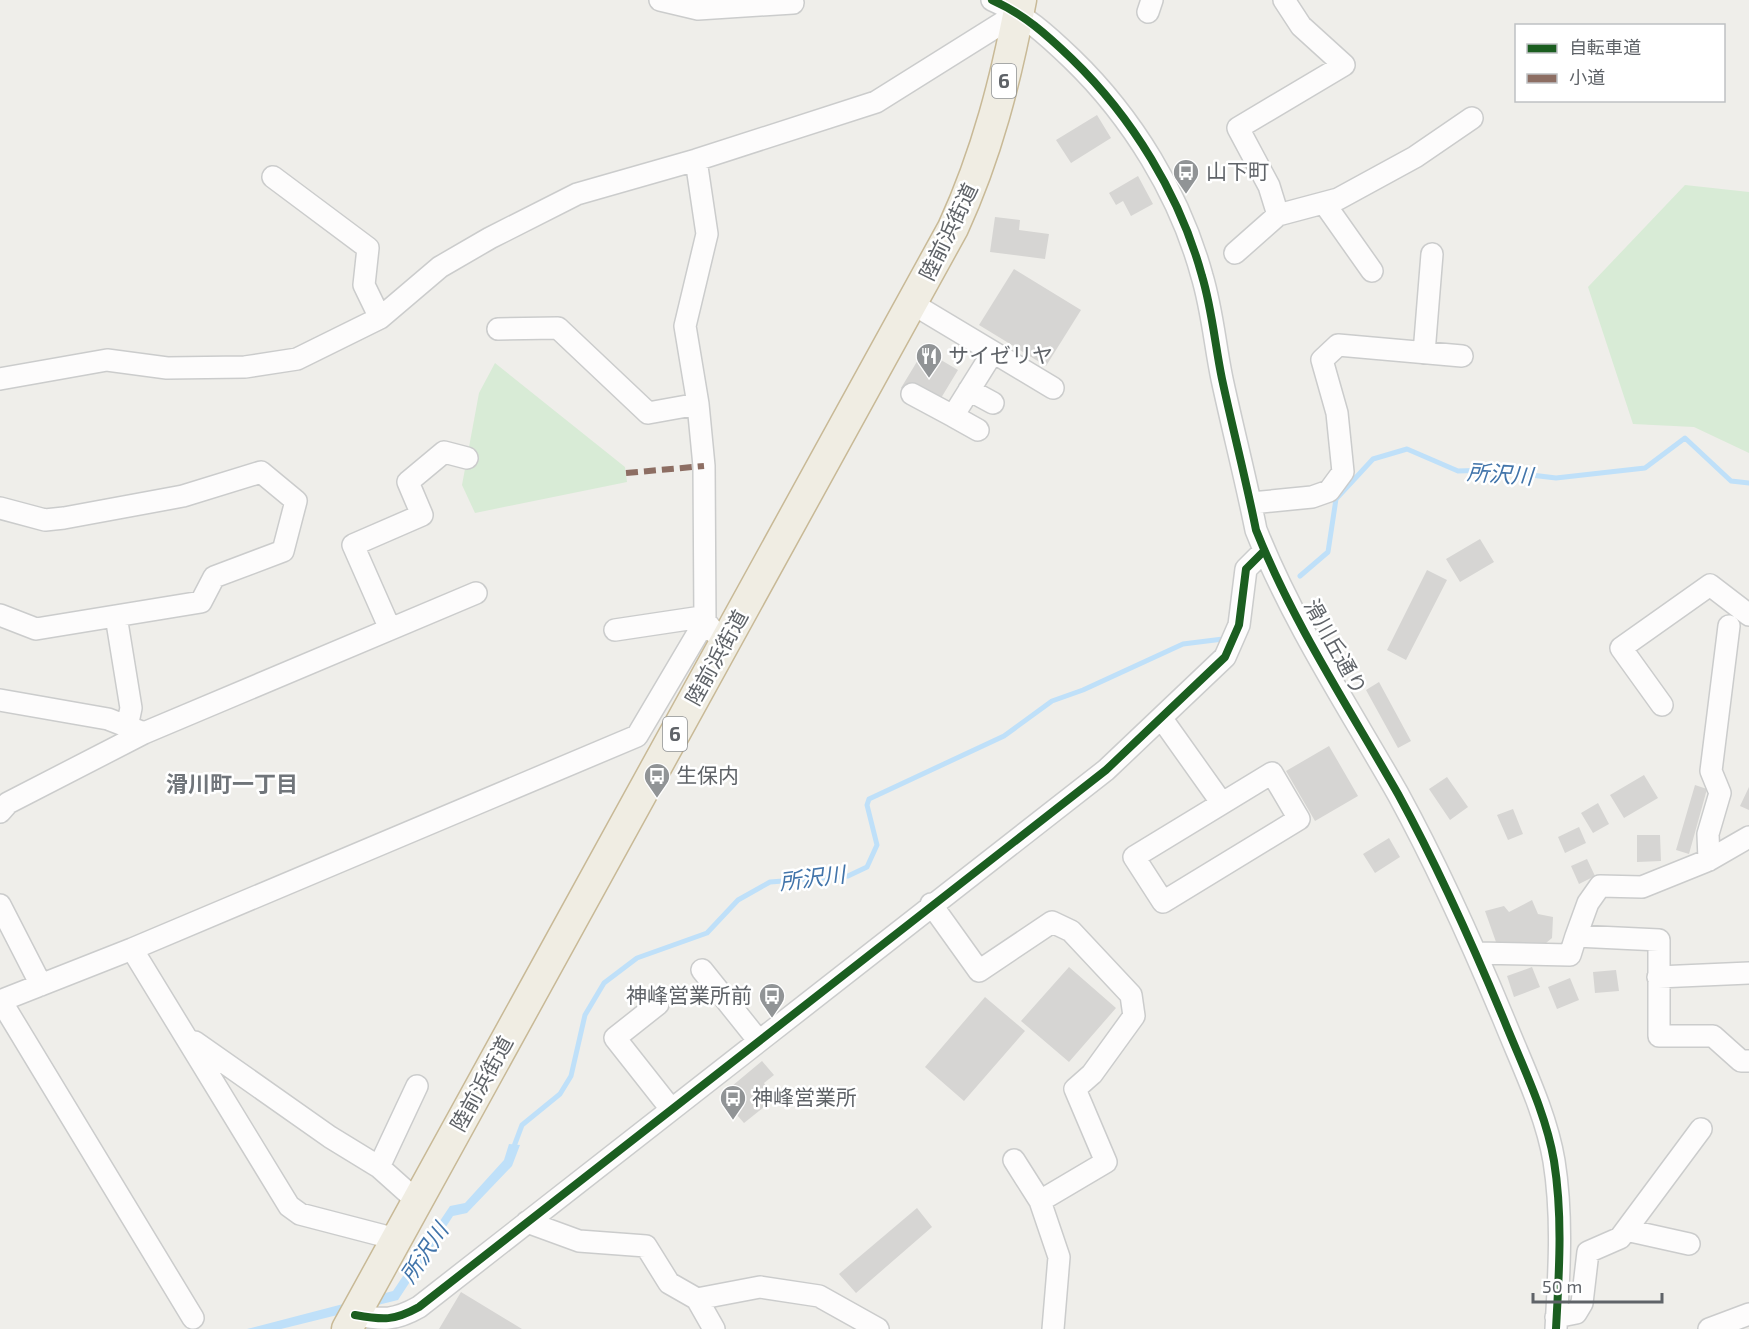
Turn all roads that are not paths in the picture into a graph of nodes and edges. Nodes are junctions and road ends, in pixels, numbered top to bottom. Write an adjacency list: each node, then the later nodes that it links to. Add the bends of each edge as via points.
1 (660, 0): 4 (street, via 698,9)
2 (992, 0): 5 (street, 滑川丘通り)
3 (1284, 0): 10 (street, via 1301,26 1344,65 1238,128 1269,186)
4 (794, 1)
5 (1020, 7): 7 (street, via 876,102); 14 (highway, 陸前浜街道 / 6, via 1004,84 974,184); 29 (street, 滑川丘通り, via 1118,110 1183,220 1203,277)
6 (1472, 118): 9 (street, via 1415,157)
7 (696, 160): 15 (street, via 576,194 440,267); 25 (street, via 707,234 686,326)
8 (273, 177): 15 (street, via 368,249 364,285)
9 (1324, 203): 10 (street); 13 (street)
10 (1278, 215): 11 (street)
11 (1234, 253)
12 (1432, 254): 18 (street)
13 (1372, 271)
14 (913, 304): 17 (street); 40 (highway, 陸前浜街道 / 6)
15 (381, 318): 20 (street, via 297,359 245,367 178,368 107,360)
16 (498, 329): 25 (street, via 558,328 648,413)
17 (993, 352): 21 (street); 22 (street)
18 (1424, 353): 19 (street); 29 (street, via 1338,345 1322,360 1337,413 1343,472 1329,491 1312,497)
19 (1462, 356)
20 (0, 379)
21 (1053, 388)
22 (969, 390): 24 (street); 26 (street)
23 (912, 394): 26 (street)
24 (993, 403)
25 (698, 404): 36 (street, via 704,466)
26 (953, 417): 27 (street)
27 (978, 430)
28 (467, 458): 38 (street, via 444,452 408,482 422,515 353,545)
29 (1251, 503): 31 (street, 滑川丘通り)
30 (0, 508): 35 (street, via 45,520 64,519 183,496 261,472 296,501 283,551 214,577 201,602)
31 (1264, 551): 43 (street, via 1246,568 1239,625 1225,657); 53 (street, 滑川丘通り, via 1400,797)
32 (476, 593): 38 (street)
33 (0, 615): 35 (street, via 36,629)
34 (1749, 615): 42 (street, via 1710,585 1622,648)
35 (116, 616): 44 (street)
36 (705, 621): 39 (street, via 695,618); 40 (street); 52 (street, via 637,736)
37 (1729, 626): 48 (street, via 1711,771 1719,793 1708,834)
38 (390, 629): 44 (street)
39 (615, 630)
40 (726, 641): 68 (highway, 陸前浜街道 / 6)
41 (0, 700): 44 (street, via 108,719)
42 (1662, 705)
43 (1162, 719): 45 (street); 49 (street, via 1059,809)
44 (135, 730): 46 (street, via 8,803)
45 (1221, 802): 45 (street, via 1272,773 1299,819 1163,902 1134,857)
46 (0, 812)
47 (1749, 837): 48 (street)
48 (1709, 860): 51 (street, via 1642,887 1600,886 1588,903)
49 (931, 904): 61 (street); 69 (street, via 979,971 1052,922 1071,931 1131,995 1134,1016 1092,1074 1075,1089 1106,1162)
50 (0, 906): 57 (street)
51 (1575, 936): 53 (street, via 1570,955); 56 (street, via 1659,940)
52 (132, 949): 57 (street); 60 (street)
53 (1476, 953): 78 (street, 滑川丘通り, via 1541,1115 1553,1159 1559,1201)
54 (702, 970): 61 (street)
55 (1749, 973): 56 (street)
56 (1658, 977): 62 (street, via 1659,1036 1713,1036 1741,1061)
57 (41, 985): 58 (street)
58 (1, 1001): 76 (street)
59 (658, 1004): 64 (street, via 615,1038)
60 (187, 1036): 67 (street); 72 (street, via 289,1206 300,1214)
61 (758, 1040): 64 (street)
62 (1749, 1060)
63 (417, 1086): 67 (street)
64 (670, 1109): 70 (street)
65 (1701, 1129): 71 (street)
66 (1014, 1160): 69 (street)
67 (379, 1167): 68 (street)
68 (417, 1201): 72 (highway, 陸前浜街道 / 6)
69 (1040, 1202): 81 (street, via 1059,1257)
70 (527, 1222): 74 (street, via 579,1241 646,1246 669,1283); 77 (street, via 402,1317)
71 (1626, 1230): 73 (street); 78 (street, via 1620,1239 1588,1252 1582,1303 1576,1313)
72 (396, 1239): 77 (highway, 陸前浜街道 / 6)
73 (1689, 1244)
74 (697, 1299): 79 (street); 80 (street, via 760,1287 819,1296)
75 (1749, 1314): 82 (street)
76 (193, 1318)
77 (351, 1322)
78 (1556, 1323)
79 (714, 1329)
80 (878, 1329)
81 (1053, 1329)
82 (1709, 1329)

